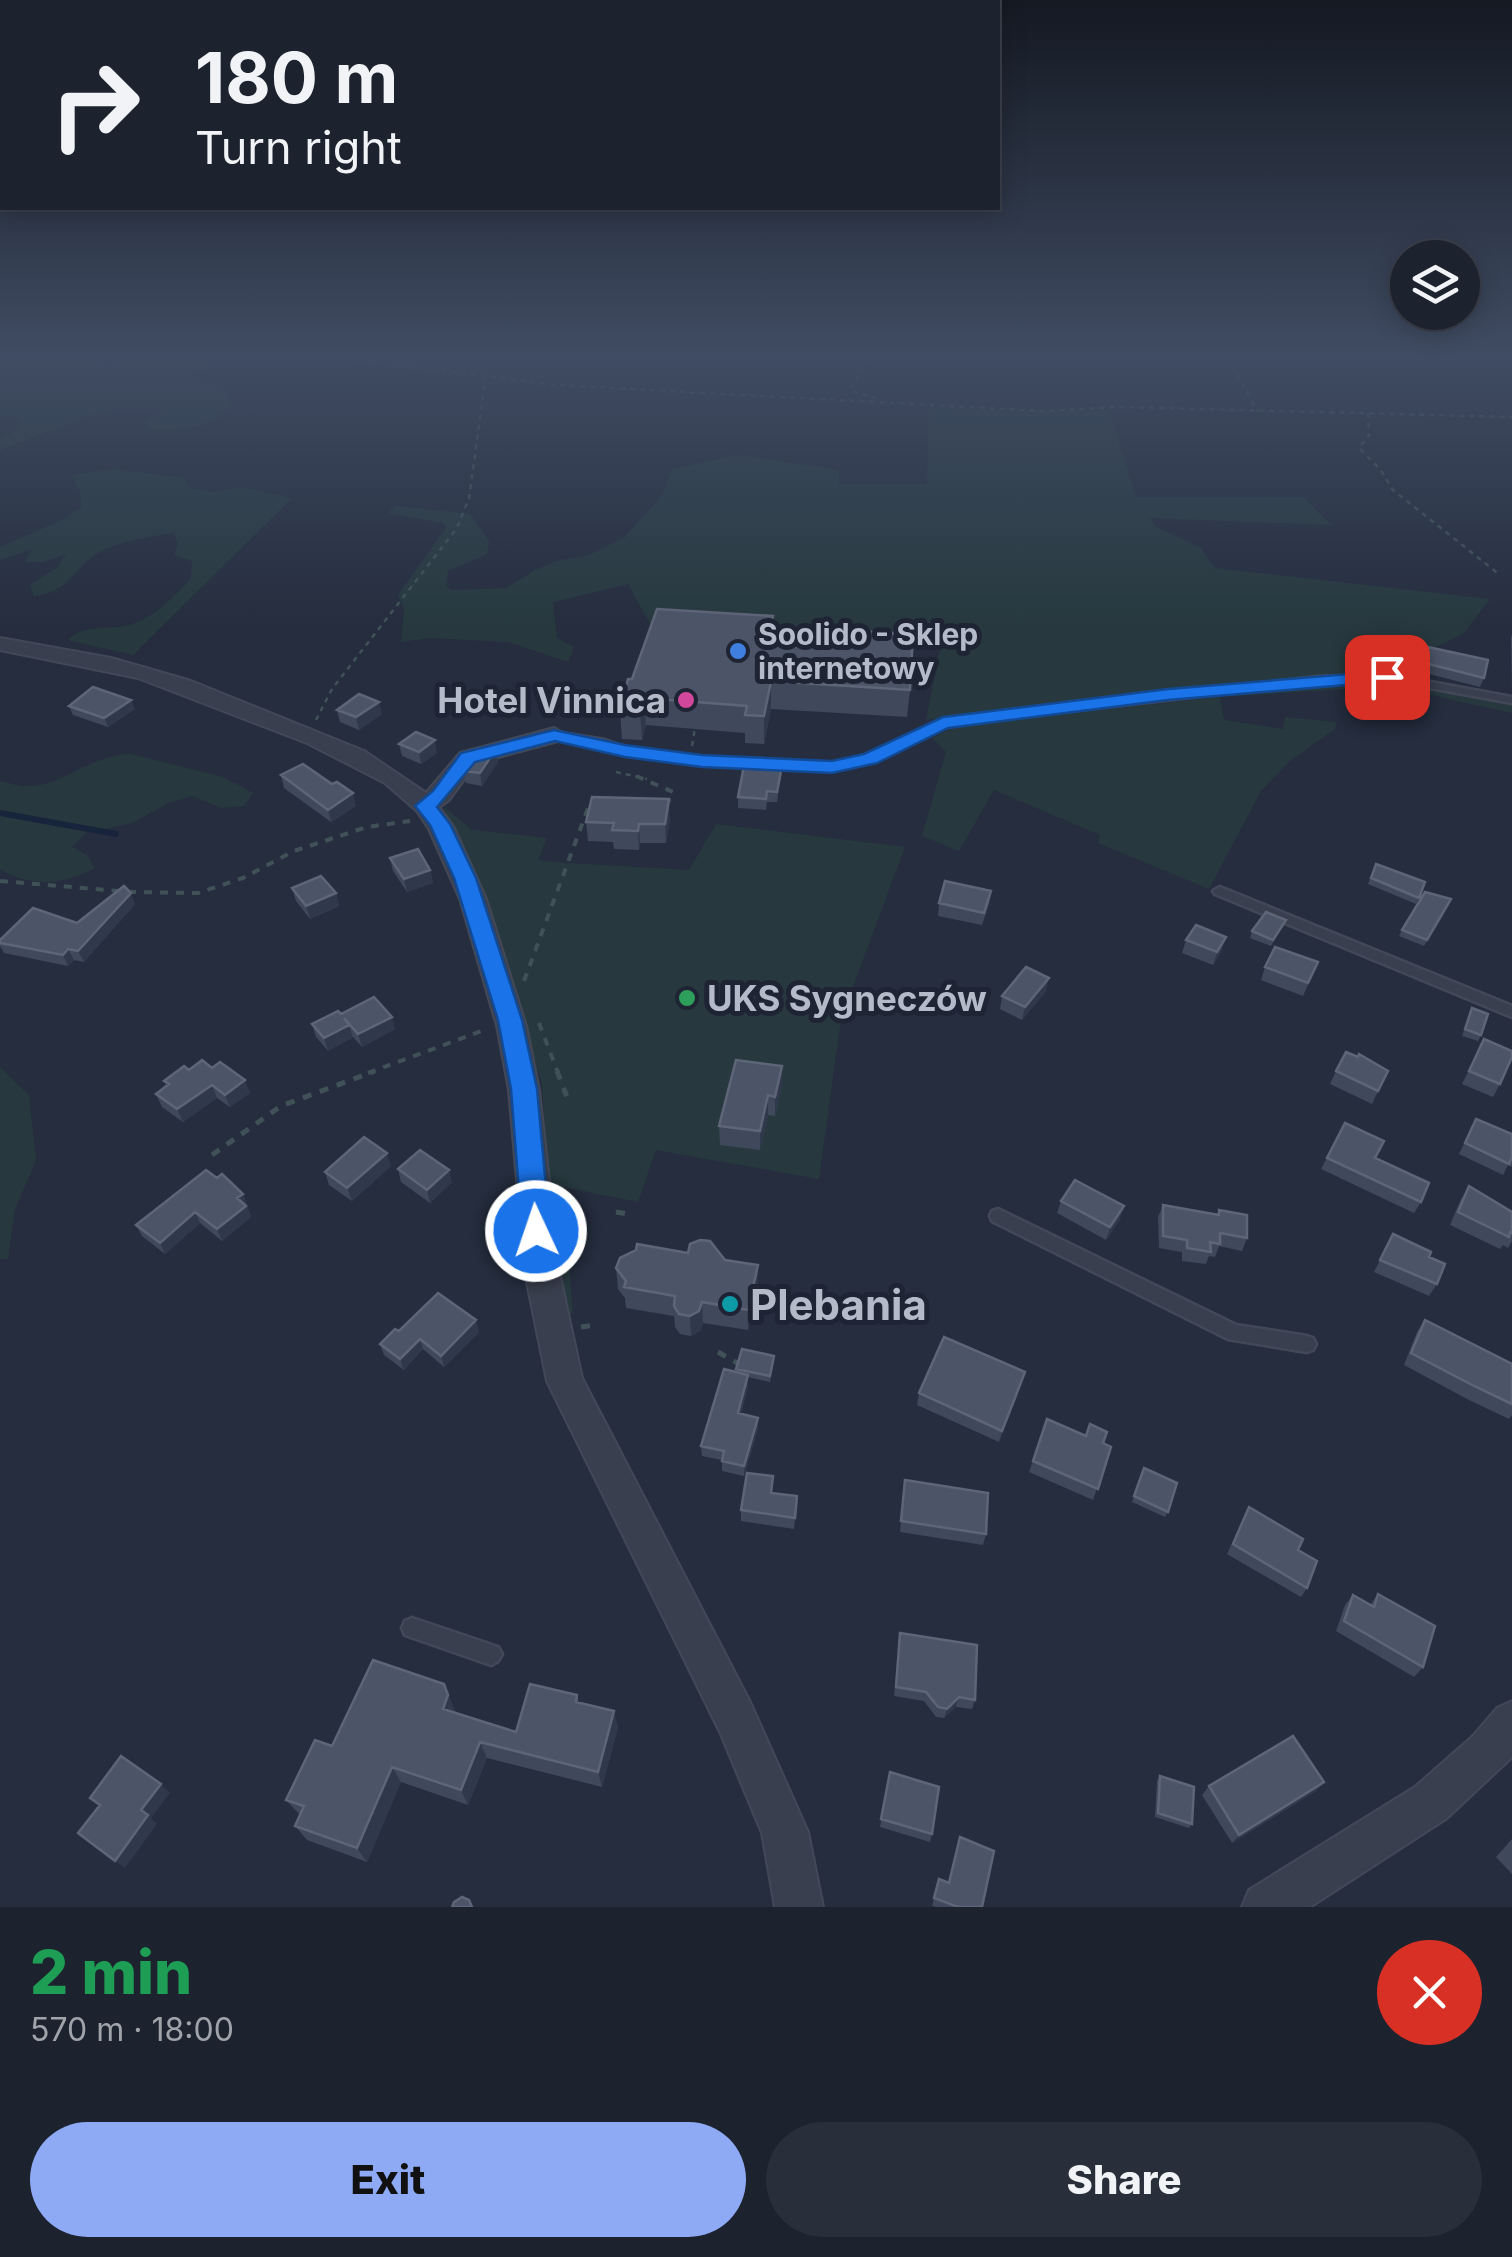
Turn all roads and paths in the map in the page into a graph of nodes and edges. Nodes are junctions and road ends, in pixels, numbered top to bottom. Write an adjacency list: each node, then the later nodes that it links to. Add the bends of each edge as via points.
1 (477, 446): 9 (path, via 470,498 457,528 332,689)
2 (1361, 446): 3 (path, via 1392,490)
3 (1500, 575)
4 (0, 644): 9 (street, via 128,668)
5 (612, 697): 6 (path)
6 (630, 698)
7 (1512, 700): 10 (lane, via 1387,677 1261,685 943,722 870,758 832,767 702,761)
8 (696, 728): 11 (path)
9 (308, 735): 15 (street, via 405,787)
10 (554, 735): 15 (street, via 468,758)
11 (692, 746)
12 (616, 772): 13 (path, via 673,792)
13 (667, 806)
14 (600, 808): 18 (path, via 588,808)
15 (430, 812): 16 (path, via 294,852 198,892); 20 (street)
16 (0, 881)
17 (1220, 891): 19 (lane)
18 (524, 983)
19 (1512, 1012)
20 (523, 1018): 21 (path); 22 (path, via 281,1106); 34 (street, via 538,1262 565,1381 736,1717 785,1832)
21 (568, 1096)
22 (212, 1156)
23 (616, 1212): 24 (path)
24 (628, 1214)
25 (998, 1216): 28 (lane, via 1234,1333)
26 (596, 1325): 27 (path)
27 (580, 1328)
28 (1307, 1344)
29 (718, 1352): 30 (path)
30 (740, 1364)
31 (412, 1628): 32 (lane)
32 (491, 1654)
33 (1512, 1722): 35 (street, via 1496,1745 1421,1809)
34 (799, 1907)
35 (1266, 1907)

